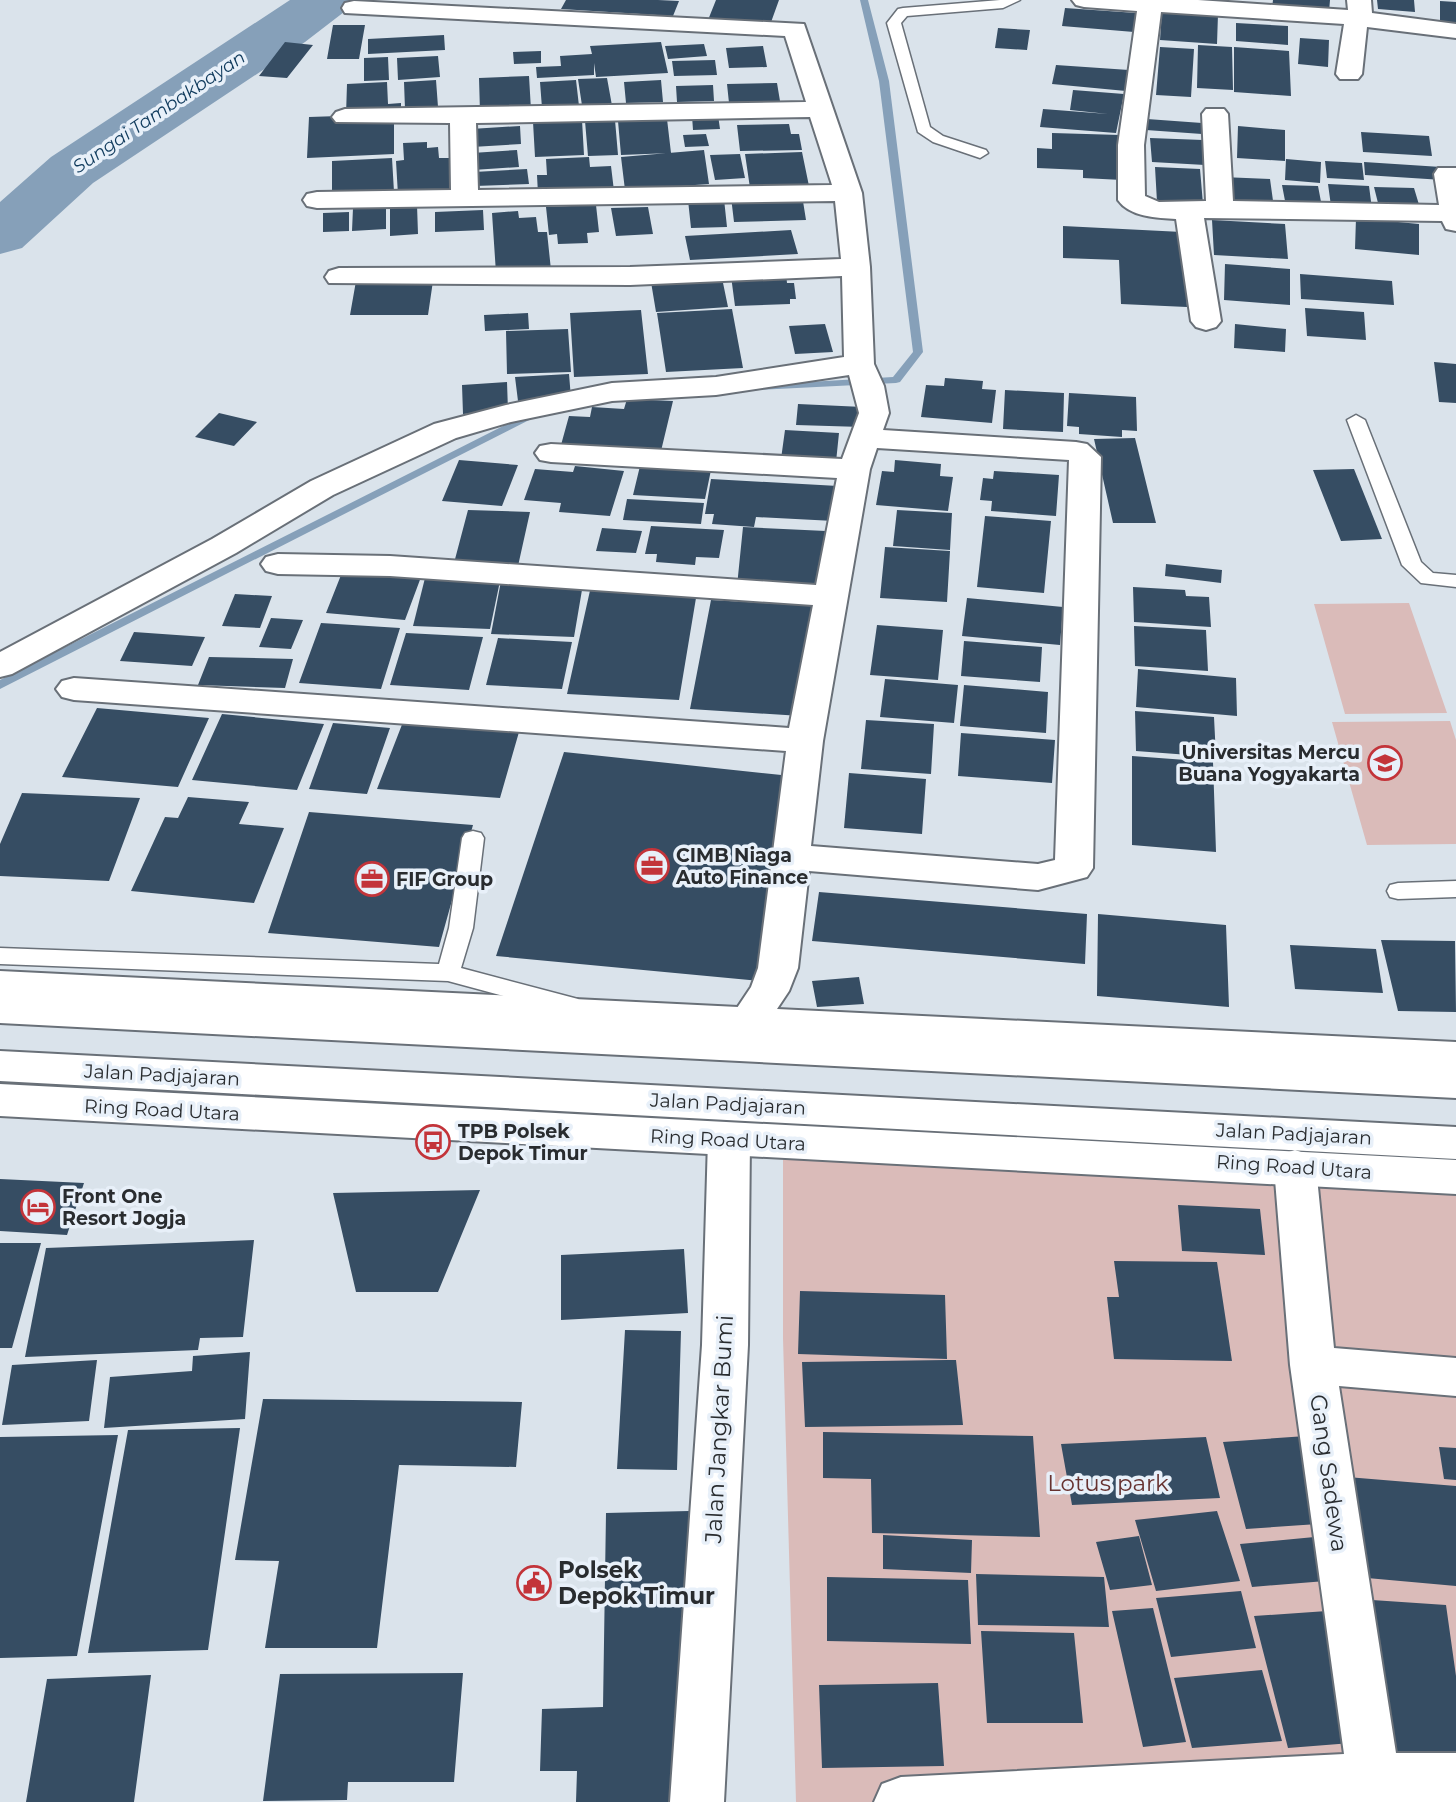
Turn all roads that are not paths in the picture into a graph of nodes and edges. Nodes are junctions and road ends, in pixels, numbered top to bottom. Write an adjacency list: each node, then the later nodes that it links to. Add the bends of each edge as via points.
1 (1013, 0): 12 (lane, via 903,12 894,23 923,129)
2 (1084, 0): 3 (main road)
3 (1150, 5): 5 (main road); 18 (main road, via 1131,145 1132,200 1154,210)
4 (354, 8): 8 (main road, via 791,19)
5 (1360, 10): 6 (main road); 7 (main road)
6 (1456, 32)
7 (1349, 74)
8 (819, 109): 10 (main road); 14 (main road)
9 (1215, 114): 17 (main road)
10 (463, 115): 11 (main road); 15 (main road)
11 (345, 117)
12 (980, 153)
13 (1447, 174): 19 (main road)
14 (848, 193): 15 (main road); 20 (main road)
15 (465, 197): 16 (main road)
16 (317, 200)
17 (1220, 209): 18 (main road); 19 (main road)
18 (1188, 211): 22 (main road)
19 (1455, 217)
20 (856, 267): 21 (main road, via 630,276); 23 (main road)
21 (339, 277)
22 (1206, 321)
23 (864, 414): 25 (main road); 28 (main road); 29 (main road, via 716,386 612,392 445,431 322,488); 33 (main road, via 1076,451 1085,457 1074,868 1038,877)
24 (1356, 420): 27 (lane, via 1412,565 1428,579)
25 (551, 453)
26 (278, 564): 28 (main road, via 390,566)
27 (1456, 581)
28 (833, 596): 31 (main road)
29 (0, 666)
30 (74, 689): 31 (main road)
31 (805, 741): 33 (main road)
32 (473, 838): 37 (lane, via 461,928)
33 (792, 857): 42 (main road, via 778,968)
34 (1456, 889): 35 (lane)
35 (1398, 891)
36 (0, 956): 37 (lane)
37 (448, 973): 41 (lane)
38 (0, 985): 40 (main road)
39 (0, 1008): 40 (main road)
40 (245, 1008): 41 (main road); 43 (main road)
41 (602, 1014): 42 (main road)
42 (749, 1020): 43 (main road)
43 (1164, 1054): 44 (main road); 46 (main road)
44 (1456, 1057)
45 (0, 1066): 50 (main road, Jalan Padjajaran)
46 (1456, 1083)
47 (0, 1100): 48 (main road, Ring Road Utara)
48 (729, 1140): 50 (main road, Ring Road Utara); 58 (main road, Jalan Jangkar Bumi, via 725,1345)
49 (1456, 1143): 50 (main road, Jalan Padjajaran)
50 (1182, 1144): 51 (main road, Ring Road Utara)
51 (1295, 1167): 52 (main road, Ring Road Utara); 53 (main road, Gang Sadewa)
52 (1456, 1177)
53 (1313, 1365): 54 (main road); 55 (main road, Gang Sadewa)
54 (1456, 1377)
55 (1374, 1778): 56 (main road); 57 (main road)
56 (1456, 1778)
57 (1209, 1794): 59 (main road)
58 (697, 1802)
59 (901, 1802)

